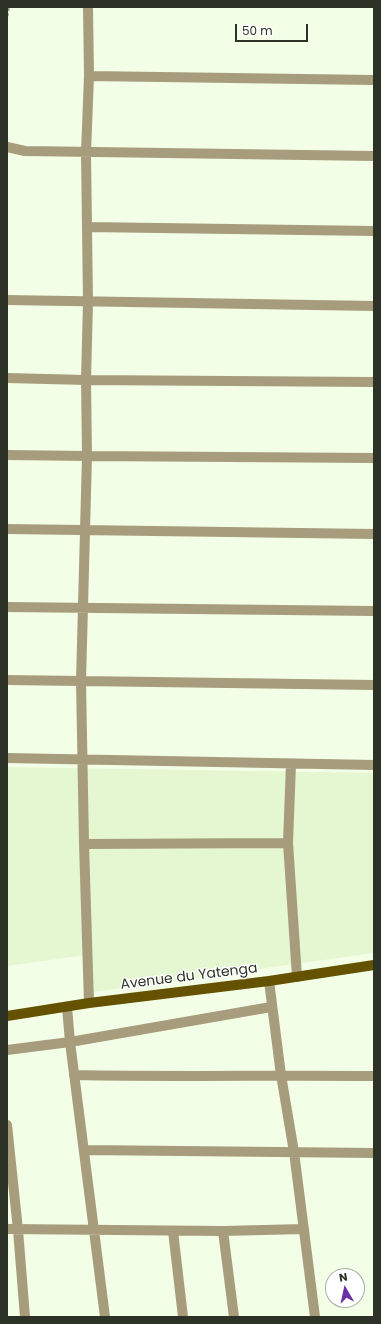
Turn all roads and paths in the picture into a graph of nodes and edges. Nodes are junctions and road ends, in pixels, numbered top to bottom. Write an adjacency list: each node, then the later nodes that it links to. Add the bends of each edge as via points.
1 (9, 7): 3 (path)
2 (88, 7): 4 (street)
3 (7, 20)
4 (89, 76): 5 (street); 7 (street)
5 (374, 80)
6 (7, 147): 7 (street, via 25,151)
7 (86, 152): 8 (street); 9 (street)
8 (374, 156)
9 (87, 228): 10 (street); 12 (street)
10 (374, 232)
11 (7, 300): 12 (street)
12 (88, 302): 13 (street); 15 (street)
13 (374, 306)
14 (7, 378): 15 (street)
15 (86, 380): 16 (street); 18 (street)
16 (374, 382)
17 (7, 454): 18 (street)
18 (88, 456): 19 (street); 21 (street)
19 (374, 458)
20 (7, 529): 21 (street)
21 (85, 531): 22 (street); 24 (street)
22 (374, 534)
23 (7, 607): 24 (street)
24 (83, 608): 25 (street); 27 (street)
25 (374, 611)
26 (7, 680): 27 (street)
27 (81, 681): 28 (street); 30 (street)
28 (374, 685)
29 (7, 758): 30 (street)
30 (82, 759): 31 (street); 34 (street)
31 (291, 764): 32 (street); 33 (street)
32 (374, 765)
33 (288, 843): 34 (street); 36 (street)
34 (84, 844): 38 (street)
35 (374, 965): 36 (main road, Avenue du Yatenga)
36 (297, 977): 37 (main road, Avenue du Yatenga)
37 (269, 981): 38 (main road, Avenue du Yatenga); 40 (street)
38 (89, 1003): 39 (main road, Avenue du Yatenga)
39 (67, 1007): 41 (main road, Avenue du Yatenga); 42 (street)
40 (272, 1007): 42 (street); 45 (street)
41 (7, 1016)
42 (70, 1042): 43 (street); 44 (street)
43 (7, 1050)
44 (74, 1075): 45 (street); 48 (street)
45 (281, 1076): 46 (street); 49 (street)
46 (374, 1076)
47 (7, 1125): 53 (street)
48 (84, 1150): 49 (street); 54 (street)
49 (294, 1152): 50 (street); 51 (street)
50 (374, 1153)
51 (304, 1229): 56 (street); 61 (street)
52 (7, 1230): 53 (street)
53 (18, 1230): 54 (street); 57 (street)
54 (94, 1230): 55 (street); 58 (street)
55 (173, 1231): 56 (street); 59 (street)
56 (222, 1231): 60 (street)
57 (25, 1317)
58 (105, 1317)
59 (183, 1317)
60 (234, 1317)
61 (315, 1317)

